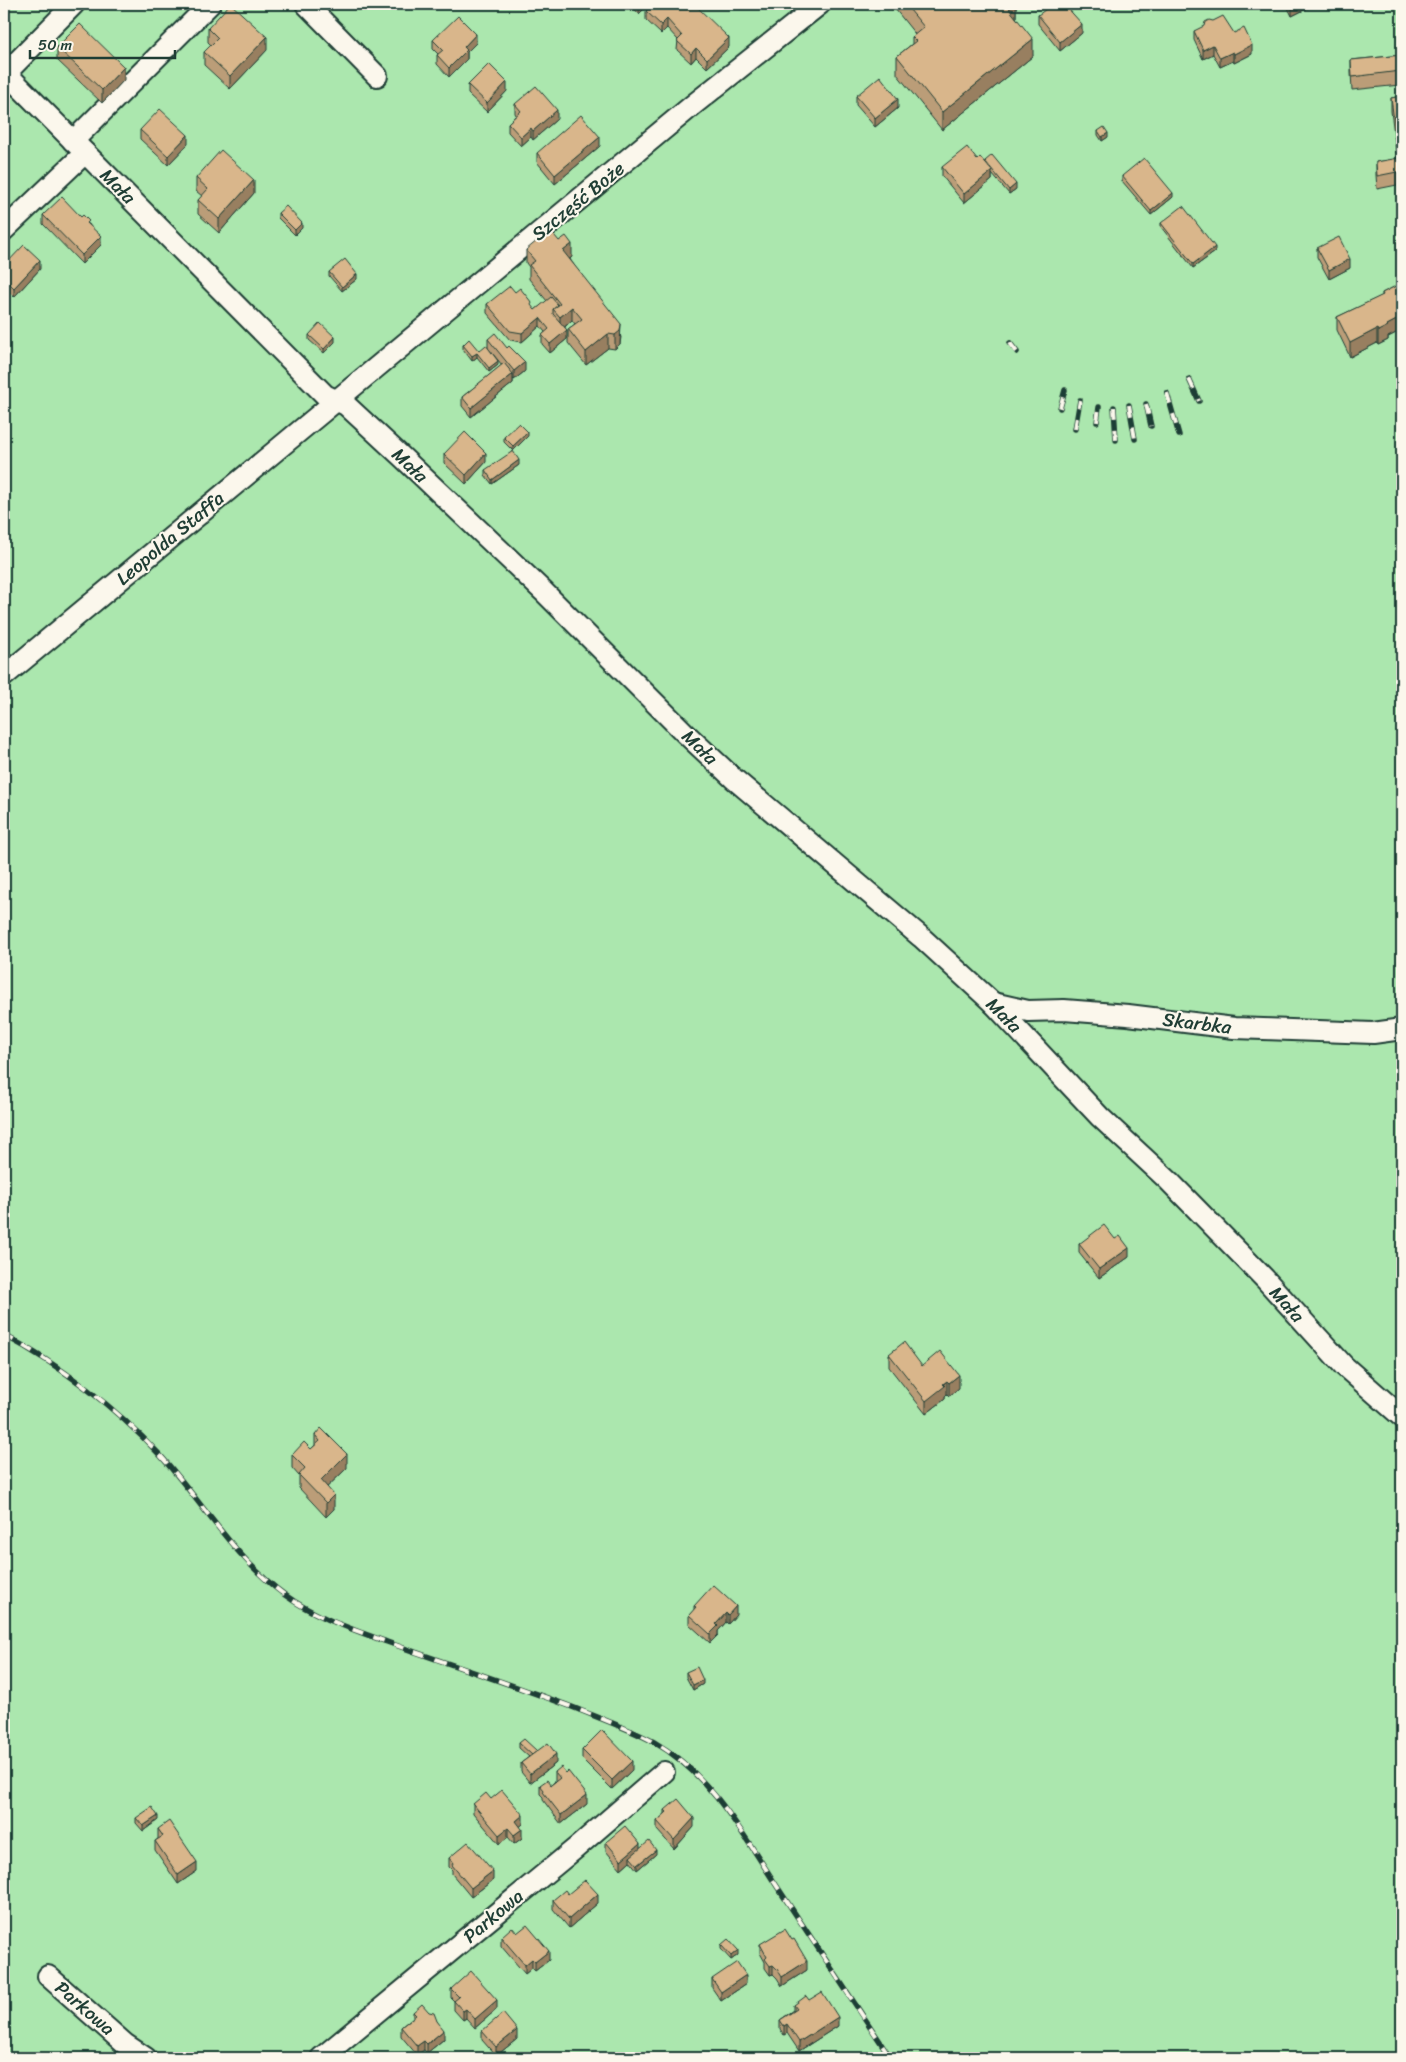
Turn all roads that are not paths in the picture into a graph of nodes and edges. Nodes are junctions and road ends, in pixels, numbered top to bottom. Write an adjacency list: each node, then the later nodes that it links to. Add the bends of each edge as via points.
1 (74, 4): 5 (street)
2 (210, 4): 7 (street)
3 (306, 4): 6 (street)
4 (820, 4): 9 (street, Szczęść Boże)
5 (5, 72): 7 (street, Mała)
6 (377, 76)
7 (79, 147): 8 (street); 9 (street, Mała, via 325,395)
8 (4, 230)
9 (337, 400): 10 (street, Leopolda Staffa); 11 (street, Mała, via 496,546 733,778 921,937)
10 (4, 676)
11 (993, 1003): 12 (street, Skarbka, via 1028,1011 1128,1015 1234,1028 1373,1033); 13 (street, Mała, via 1100,1117 1264,1279 1344,1366)
12 (1402, 1029)
13 (1402, 1417)
14 (664, 1772): 17 (street, Parkowa)
15 (48, 1976): 16 (street, Parkowa, via 125,2044)
16 (146, 2058)
17 (321, 2058)

